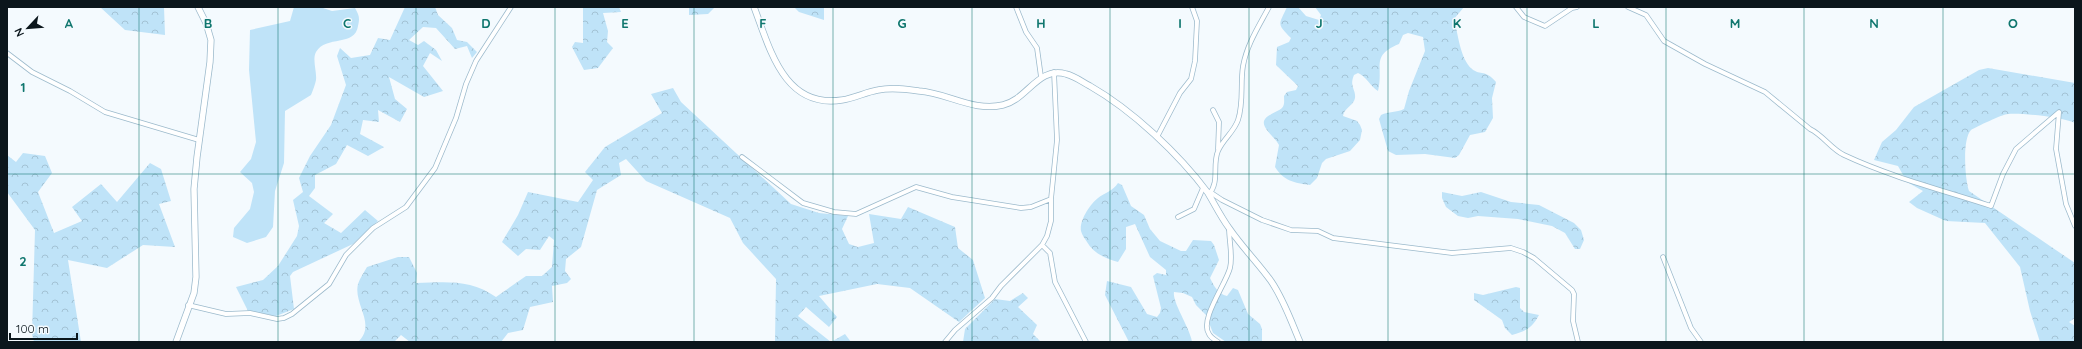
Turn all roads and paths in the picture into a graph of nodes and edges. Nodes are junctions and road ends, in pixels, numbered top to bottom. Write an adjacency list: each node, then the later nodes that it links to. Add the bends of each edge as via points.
1 (198, 7): 15 (street, via 211,40)
2 (511, 7): 26 (street, via 476,61 435,168 406,207 373,228 346,255 328,284 284,318 277,319 250,312 226,314)
3 (754, 7): 12 (street, via 770,50 786,78 800,92 816,99 840,100 893,88 923,91 988,107 1017,100)
4 (1016, 7): 12 (street, via 1026,32 1037,48)
5 (1192, 7): 14 (street, via 1197,21 1195,61 1191,79 1180,93)
6 (1269, 7): 16 (street, via 1246,55 1242,76 1242,99 1236,125)
7 (1516, 7): 8 (street, via 1524,17 1545,26)
8 (1577, 7)
9 (1628, 7): 22 (street, via 1646,15 1664,41 1705,64 1765,92 1842,154 1883,171 1992,206 2002,174 2016,149 2059,112 2056,149 2066,204)
10 (7, 53): 15 (street, via 32,72 106,112)
11 (1054, 72): 12 (street); 14 (street, via 1066,74 1096,89 1136,117); 20 (street, via 1057,140)
12 (1041, 77)
13 (1213, 110): 16 (street, via 1219,122)
14 (1157, 137): 18 (street)
15 (199, 140): 26 (street, via 194,201 196,277 194,293)
16 (1218, 150): 19 (street, via 1216,180)
17 (742, 157): 20 (street, via 803,203 845,214 866,211 916,187 952,197 1021,208)
18 (1203, 188): 19 (street); 21 (street, via 1194,209)
19 (1209, 193): 23 (street); 32 (street, via 1262,220 1291,230 1318,232 1333,238 1452,253 1511,248 1523,252 1572,290 1573,321)
20 (1051, 199): 24 (street, via 1050,225)
21 (1178, 217)
22 (2075, 226)
23 (1229, 228): 30 (street, via 1229,270 1206,325 1209,335); 31 (street, via 1274,288 1286,308)
24 (1042, 245): 28 (street, via 992,298); 29 (street, via 1050,253 1055,282)
25 (1663, 257): 33 (street, via 1691,328)
26 (188, 305): 27 (street)
27 (176, 342)
28 (945, 342)
29 (1086, 342)
30 (1218, 342)
31 (1300, 342)
32 (1578, 342)
33 (1702, 342)

